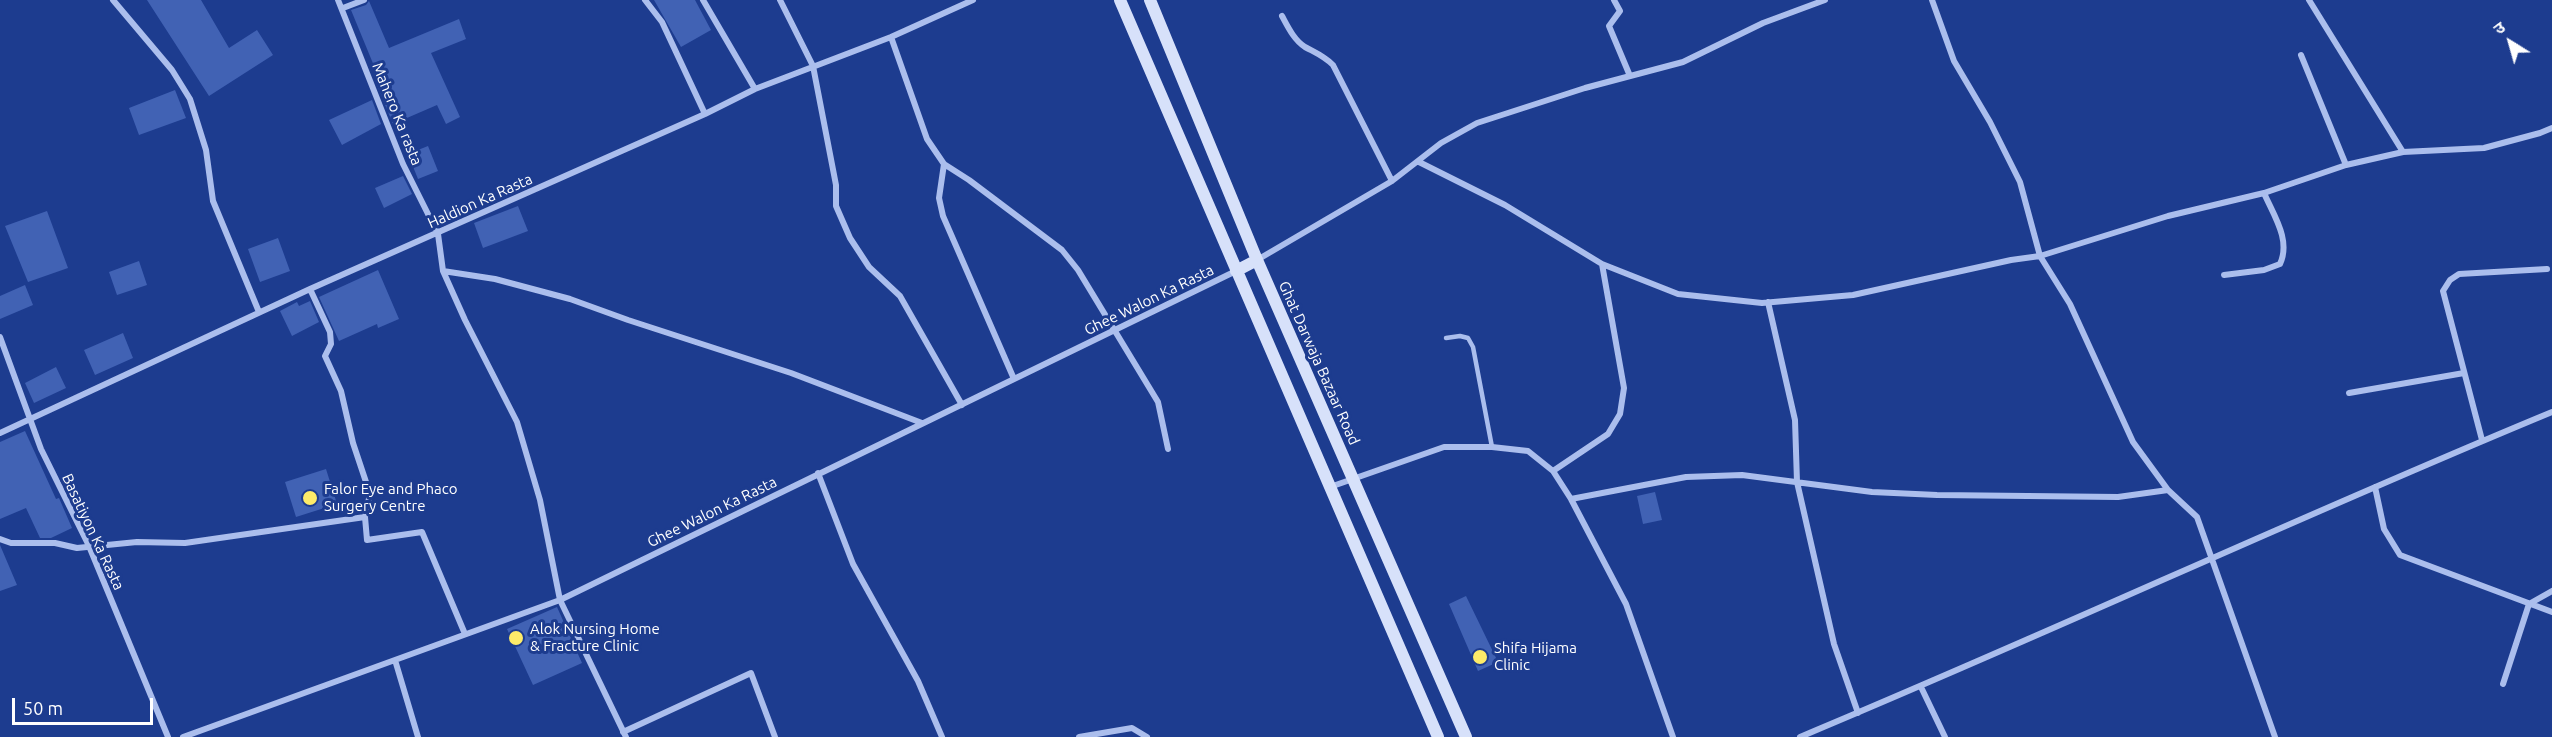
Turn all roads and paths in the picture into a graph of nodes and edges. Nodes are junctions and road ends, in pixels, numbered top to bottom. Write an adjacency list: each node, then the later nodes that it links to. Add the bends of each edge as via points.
1 (112, 0): 39 (street, via 172,70 190,99 206,150 213,201)
2 (339, 0): 14 (street, Mahero Ka rasta)
3 (364, 0): 14 (street)
4 (645, 0): 21 (street, via 662,22)
5 (703, 0): 20 (street)
6 (780, 0): 18 (street)
7 (972, 0): 16 (street, Haldion Ka Rasta)
8 (1120, 0): 35 (street)
9 (1150, 0): 31 (street, Ghat Darwaja Bazaar Road)
10 (1614, 0): 19 (street, via 1620,11 1609,26)
11 (1825, 0): 19 (street, via 1763,23 1683,62)
12 (1932, 0): 30 (street, via 1954,61 2020,182)
13 (2309, 0): 23 (street)
14 (343, 8): 29 (street, Mahero Ka rasta, via 403,164)
15 (1282, 16): 27 (street, via 1295,38 1333,65)
16 (891, 37): 18 (street, Haldion Ka Rasta); 25 (street, via 927,139)
17 (2301, 55): 26 (street)
18 (813, 66): 20 (street, Haldion Ka Rasta); 46 (street, via 836,184 836,206 850,238 869,267 900,296)
19 (1630, 76): 24 (street, via 1477,123)
20 (755, 89): 21 (street, Haldion Ka Rasta)
21 (705, 114): 29 (street, Haldion Ka Rasta)
22 (2552, 128): 23 (street, via 2484,148)
23 (2403, 152): 26 (street)
24 (1419, 162): 27 (street); 32 (street, via 1505,205)
25 (944, 164): 40 (street, via 1062,250); 44 (street, via 939,198 943,216)
26 (2346, 165): 28 (street)
27 (1392, 181): 31 (street)
28 (2264, 193): 30 (street, via 2168,216); 36 (street, via 2286,252 2280,264 2264,270)
29 (438, 234): 34 (street, Mahero Ka rasta); 37 (street, Haldion Ka Rasta)
30 (2040, 256): 38 (street, via 1853,295); 60 (street, via 2070,304 2133,442)
31 (1257, 260): 35 (street); 56 (street, Ghat Darwaja Bazaar Road)
32 (1602, 264): 38 (street, via 1678,294); 54 (street, via 1624,388 1620,414 1608,434)
33 (2547, 269): 43 (street, via 2458,274 2450,280 2443,291)
34 (443, 271): 49 (street, via 495,279 570,299 791,373); 67 (street, Mahero Ka rasta, via 517,422 540,500)
35 (1236, 271): 40 (street, Ghee Walon Ka Rasta); 58 (street)
36 (2224, 275)
37 (310, 289): 39 (street, Haldion Ka Rasta); 62 (street, via 330,332 331,344 325,356 341,390 370,494)
38 (1768, 302): 57 (street, via 1795,420)
39 (260, 312): 48 (street, Haldion Ka Rasta)
40 (1115, 330): 44 (street, Ghee Walon Ka Rasta); 53 (street, via 1158,402)
41 (0, 337): 48 (street, Basatiyon Ka Rasta)
42 (1446, 338): 52 (lane, via 1468,338 1473,347)
43 (2464, 373): 45 (street); 51 (street)
44 (1014, 379): 46 (street, Ghee Walon Ka Rasta)
45 (2349, 393)
46 (962, 405): 49 (street, Ghee Walon Ka Rasta)
47 (2552, 412): 51 (street)
48 (31, 418): 50 (street, Haldion Ka Rasta); 64 (street, Basatiyon Ka Rasta, via 41,449)
49 (922, 423): 55 (street, Ghee Walon Ka Rasta)
50 (0, 433)
51 (2482, 441): 59 (street)
52 (1492, 447): 54 (street, via 1528,451); 56 (street, via 1444,447)
53 (1168, 449)
54 (1552, 471): 61 (street)
55 (819, 473): 67 (street, Ghee Walon Ka Rasta); 80 (street, via 853,564 918,681)
56 (1353, 477): 58 (street); 84 (street, Ghat Darwaja Bazaar Road)
57 (1797, 482): 60 (street, via 1872,492 1996,497 2118,497); 61 (street, via 1742,475 1686,477); 74 (street, via 1834,644)
58 (1329, 487): 83 (street)
59 (2375, 487): 65 (street); 68 (street, via 2384,529 2400,555)
60 (2168, 490): 65 (street, via 2197,518)
61 (1571, 499): 85 (street, via 1626,604)
62 (365, 517): 64 (street, via 184,543); 70 (street, via 367,540 422,532)
63 (0, 539): 64 (street, via 11,543)
64 (89, 546): 76 (street, Basatiyon Ka Rasta)
65 (2210, 560): 73 (street); 88 (street)
66 (2552, 591): 68 (street)
67 (560, 600): 70 (street, Ghee Walon Ka Rasta); 75 (street, Mahero Ka rasta)
68 (2529, 604): 69 (street); 72 (street)
69 (2552, 612)
70 (465, 634): 71 (street, Ghee Walon Ka Rasta)
71 (395, 660): 77 (street, Ghee Walon Ka Rasta); 78 (street)
72 (2503, 684)
73 (1922, 687): 74 (street); 87 (street)
74 (1858, 713): 86 (street)
75 (625, 734): 79 (street, via 751,673)
76 (168, 737)
77 (183, 737)
78 (418, 737)
79 (775, 737)
80 (942, 737)
81 (1079, 737): 82 (street, via 1132,728)
82 (1147, 737)
83 (1438, 737)
84 (1466, 737)
85 (1673, 737)
86 (1800, 737)
87 (1945, 737)
88 (2275, 737)

